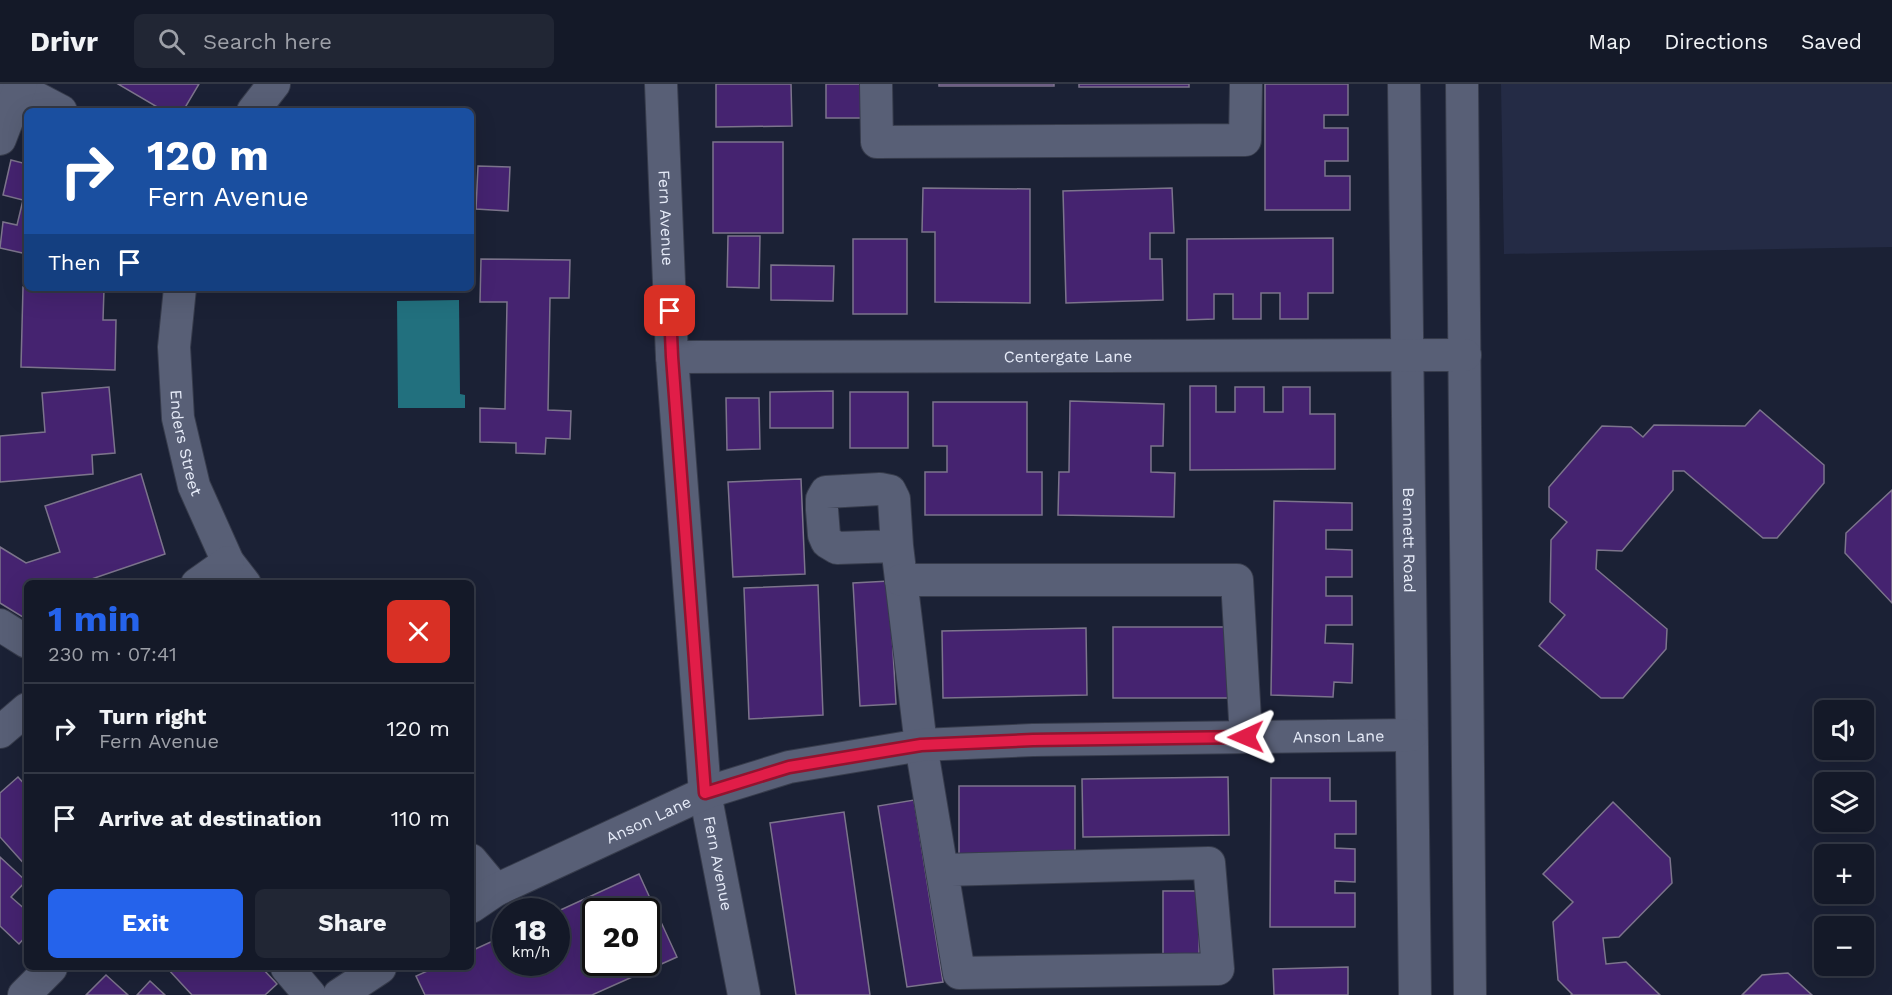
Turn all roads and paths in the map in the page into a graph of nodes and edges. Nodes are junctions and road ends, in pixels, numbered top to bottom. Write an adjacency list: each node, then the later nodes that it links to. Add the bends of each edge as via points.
1 (274, 84): 9 (street)
2 (661, 84): 14 (street, Fern Avenue)
3 (876, 84): 4 (street, via 877,142 1245,140)
4 (1246, 84)
5 (1404, 84): 13 (street, Bennett Road)
6 (1462, 84): 12 (street)
7 (17, 86): 8 (street); 10 (street)
8 (56, 108)
9 (255, 108)
10 (0, 139)
11 (180, 291): 16 (street, Enders Street, via 174,347 178,418 194,486)
12 (1465, 355): 13 (street, Centergate Lane); 38 (street)
13 (1409, 356): 14 (street, Centergate Lane); 23 (street, Bennett Road)
14 (672, 357): 26 (street, Fern Avenue)
15 (897, 546): 18 (street)
16 (237, 573): 17 (street)
17 (212, 580)
18 (901, 580): 24 (street, via 1237,580); 25 (street)
19 (0, 625): 20 (street)
20 (24, 640)
21 (24, 712): 22 (street)
22 (0, 732)
23 (1411, 735): 24 (street, Anson Lane); 37 (street, Bennett Road)
24 (1246, 737): 25 (street, Anson Lane)
25 (921, 745): 26 (street, Anson Lane, via 789,767); 28 (street)
26 (705, 793): 29 (street, Anson Lane); 36 (street, Fern Avenue)
27 (474, 869): 29 (street)
28 (942, 870): 28 (street, via 1209,863 1218,969 959,973)
29 (484, 899)
30 (49, 970): 33 (street)
31 (289, 970): 34 (street)
32 (377, 970): 35 (street)
33 (24, 995)
34 (310, 995)
35 (339, 995)
36 (744, 995)
37 (1415, 995)
38 (1470, 995)

